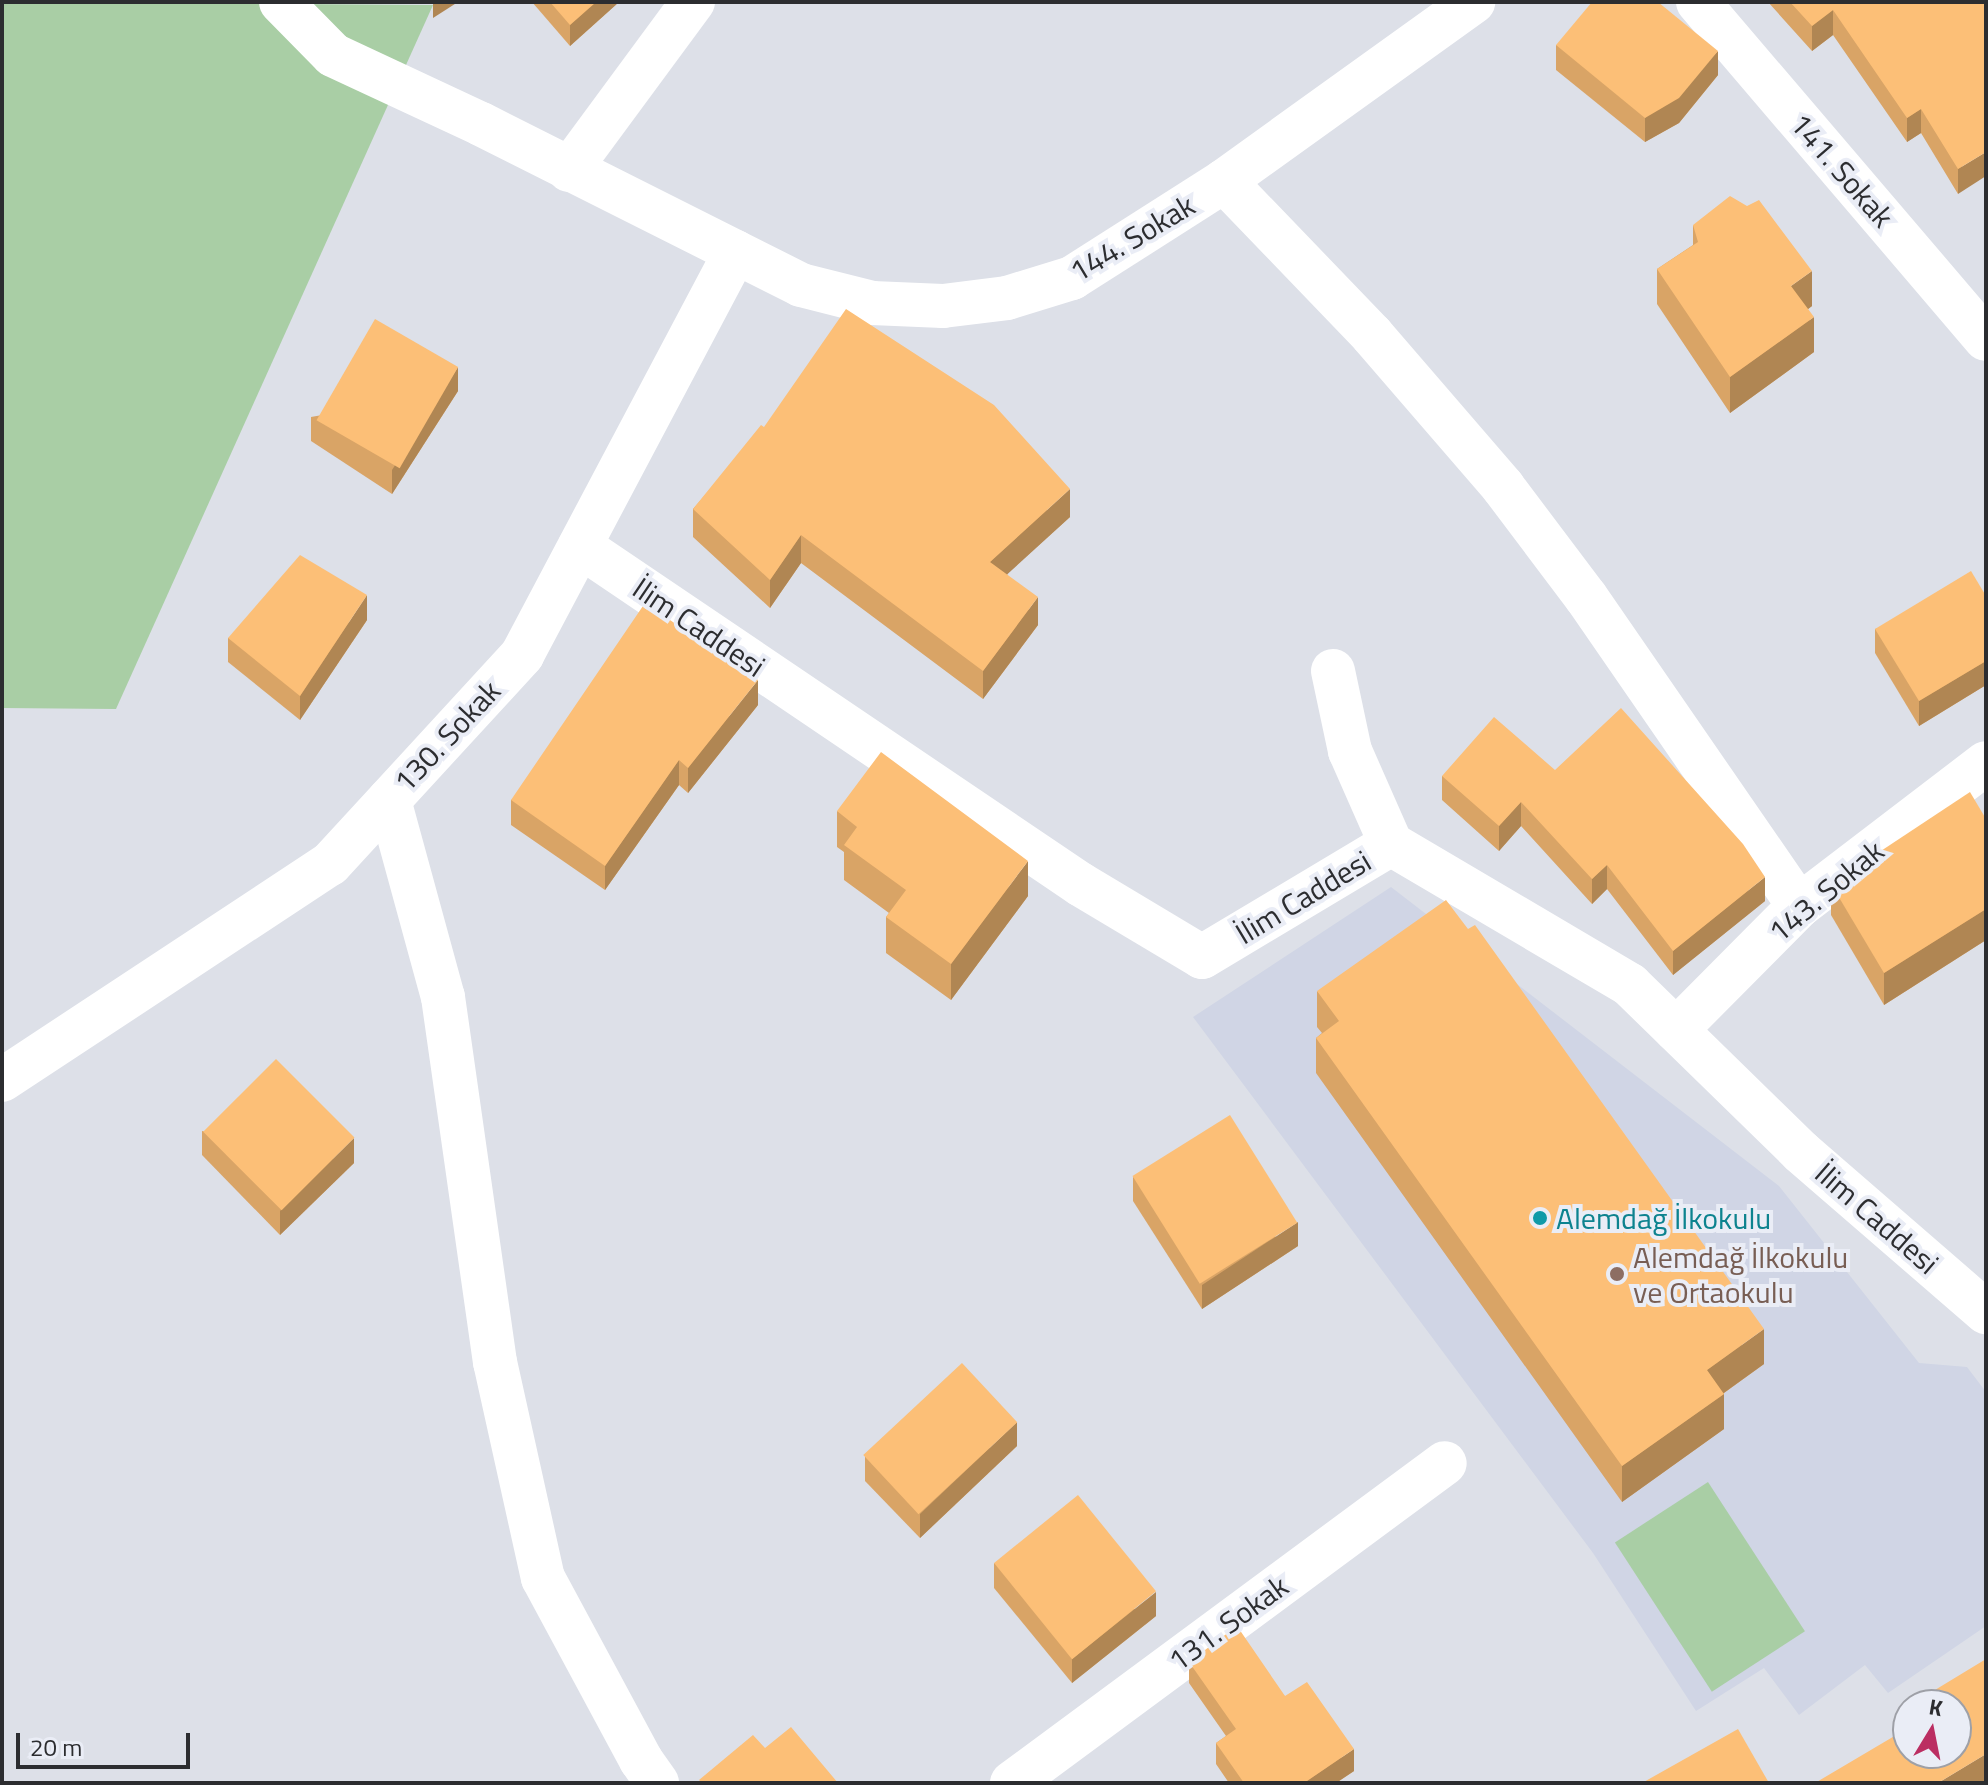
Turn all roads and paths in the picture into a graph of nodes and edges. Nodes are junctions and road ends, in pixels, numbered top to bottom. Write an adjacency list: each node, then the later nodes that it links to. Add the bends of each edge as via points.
1 (281, 2): 5 (street, 144. Sokak, via 333,55)
2 (693, 2): 5 (street)
3 (1473, 2): 6 (street, 144. Sokak)
4 (1698, 2): 8 (street, 141. Sokak)
5 (569, 170): 7 (street, 144. Sokak)
6 (1224, 181): 7 (street, 144. Sokak, via 1072,278 1007,298 943,306 872,303 801,285); 14 (street, via 1372,335 1503,487 1586,597)
7 (735, 252): 9 (street, 130. Sokak)
8 (1986, 339)
9 (580, 546): 12 (street, 130. Sokak, via 522,655); 13 (street, İlim Caddesi, via 1080,884 1202,957)
10 (1333, 671): 13 (street, via 1350,751)
11 (1986, 763): 14 (street, 143. Sokak)
12 (389, 800): 16 (street, 130. Sokak, via 330,864); 19 (street, via 443,997 495,1362 543,1578)
13 (1391, 844): 15 (street, İlim Caddesi, via 1630,985)
14 (1799, 906): 15 (street, 143. Sokak)
15 (1676, 1030): 17 (street, İlim Caddesi, via 1801,1152)
16 (2, 1080)
17 (1986, 1312)
18 (1445, 1463): 20 (street, 131. Sokak)
19 (657, 1783)
20 (1012, 1783)

